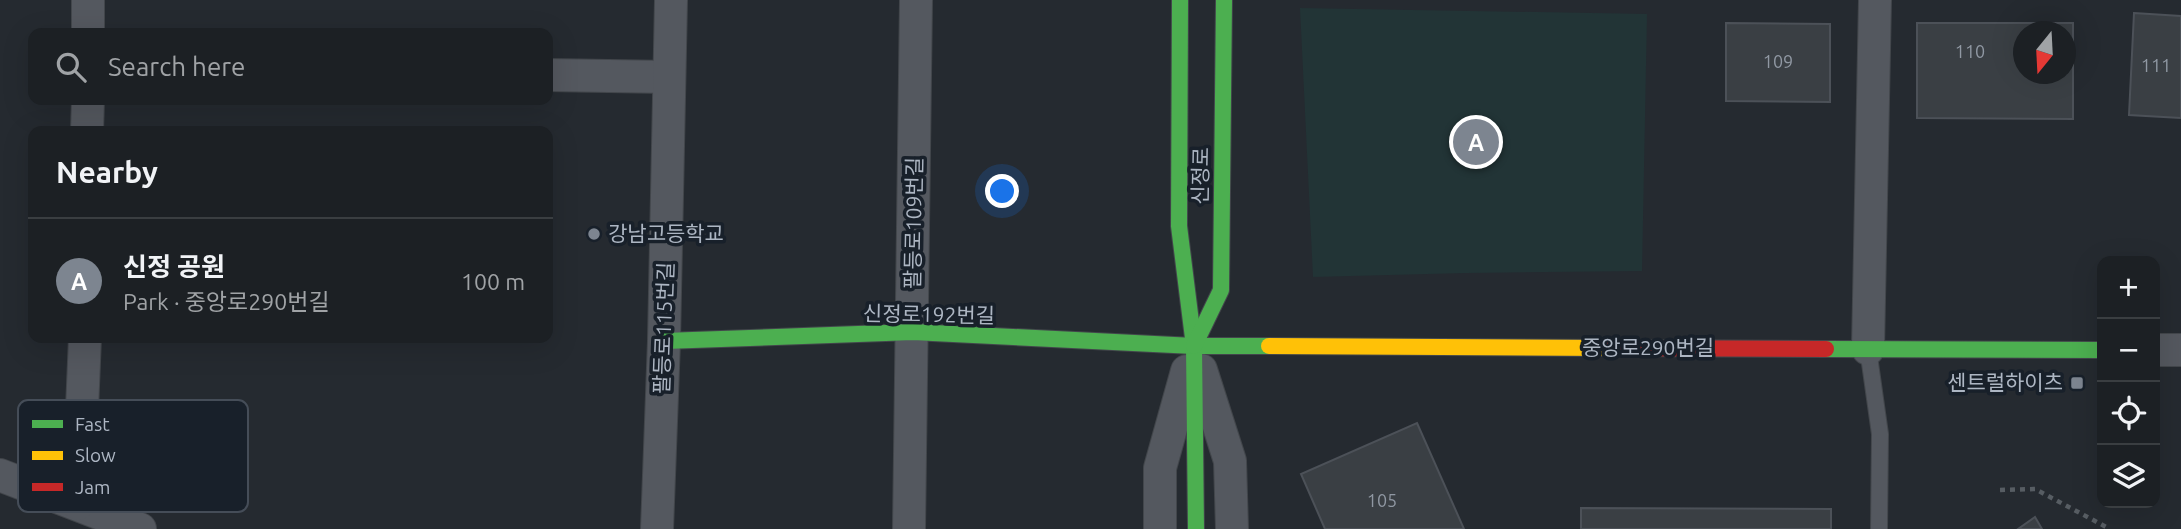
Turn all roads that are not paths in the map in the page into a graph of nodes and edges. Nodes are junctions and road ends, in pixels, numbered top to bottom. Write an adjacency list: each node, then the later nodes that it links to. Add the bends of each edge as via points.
1 (88, 0): 7 (street)
2 (670, 0): 9 (street, 팔등로115번길)
3 (916, 0): 14 (street, 팔등로109번길)
4 (1180, 0): 12 (street, 신정로)
5 (1224, 0): 13 (street, 신정로)
6 (1874, 0): 18 (street)
7 (88, 28)
8 (553, 75): 9 (street)
9 (669, 77): 15 (street, 팔등로115번길)
10 (88, 105): 11 (street)
11 (87, 126)
12 (1180, 143): 13 (street, via 1186,197 1201,219 1216,199); 17 (street, 신정로, via 1179,226)
13 (1222, 145): 17 (street, 신정로, via 1221,290)
14 (913, 332): 15 (street, 신정로192번길); 17 (street, 신정로192번길); 28 (street, 팔등로109번길)
15 (664, 341): 27 (street, 팔등로115번길)
16 (86, 343): 22 (street)
17 (1194, 346): 18 (street, 중앙로290번길); 29 (street, via 1160,468); 30 (street, 신정로); 31 (street, via 1230,461)
18 (1868, 349): 19 (street, 중앙로290번길); 32 (lane, via 1880,435)
19 (2097, 350)
20 (2160, 350): 21 (street)
21 (2181, 350)
22 (83, 400)
23 (0, 475): 24 (street)
24 (18, 482)
25 (98, 512): 26 (street)
26 (140, 529)
27 (657, 529)
28 (909, 529)
29 (1160, 529)
30 (1196, 529)
31 (1232, 529)
32 (1880, 529)

